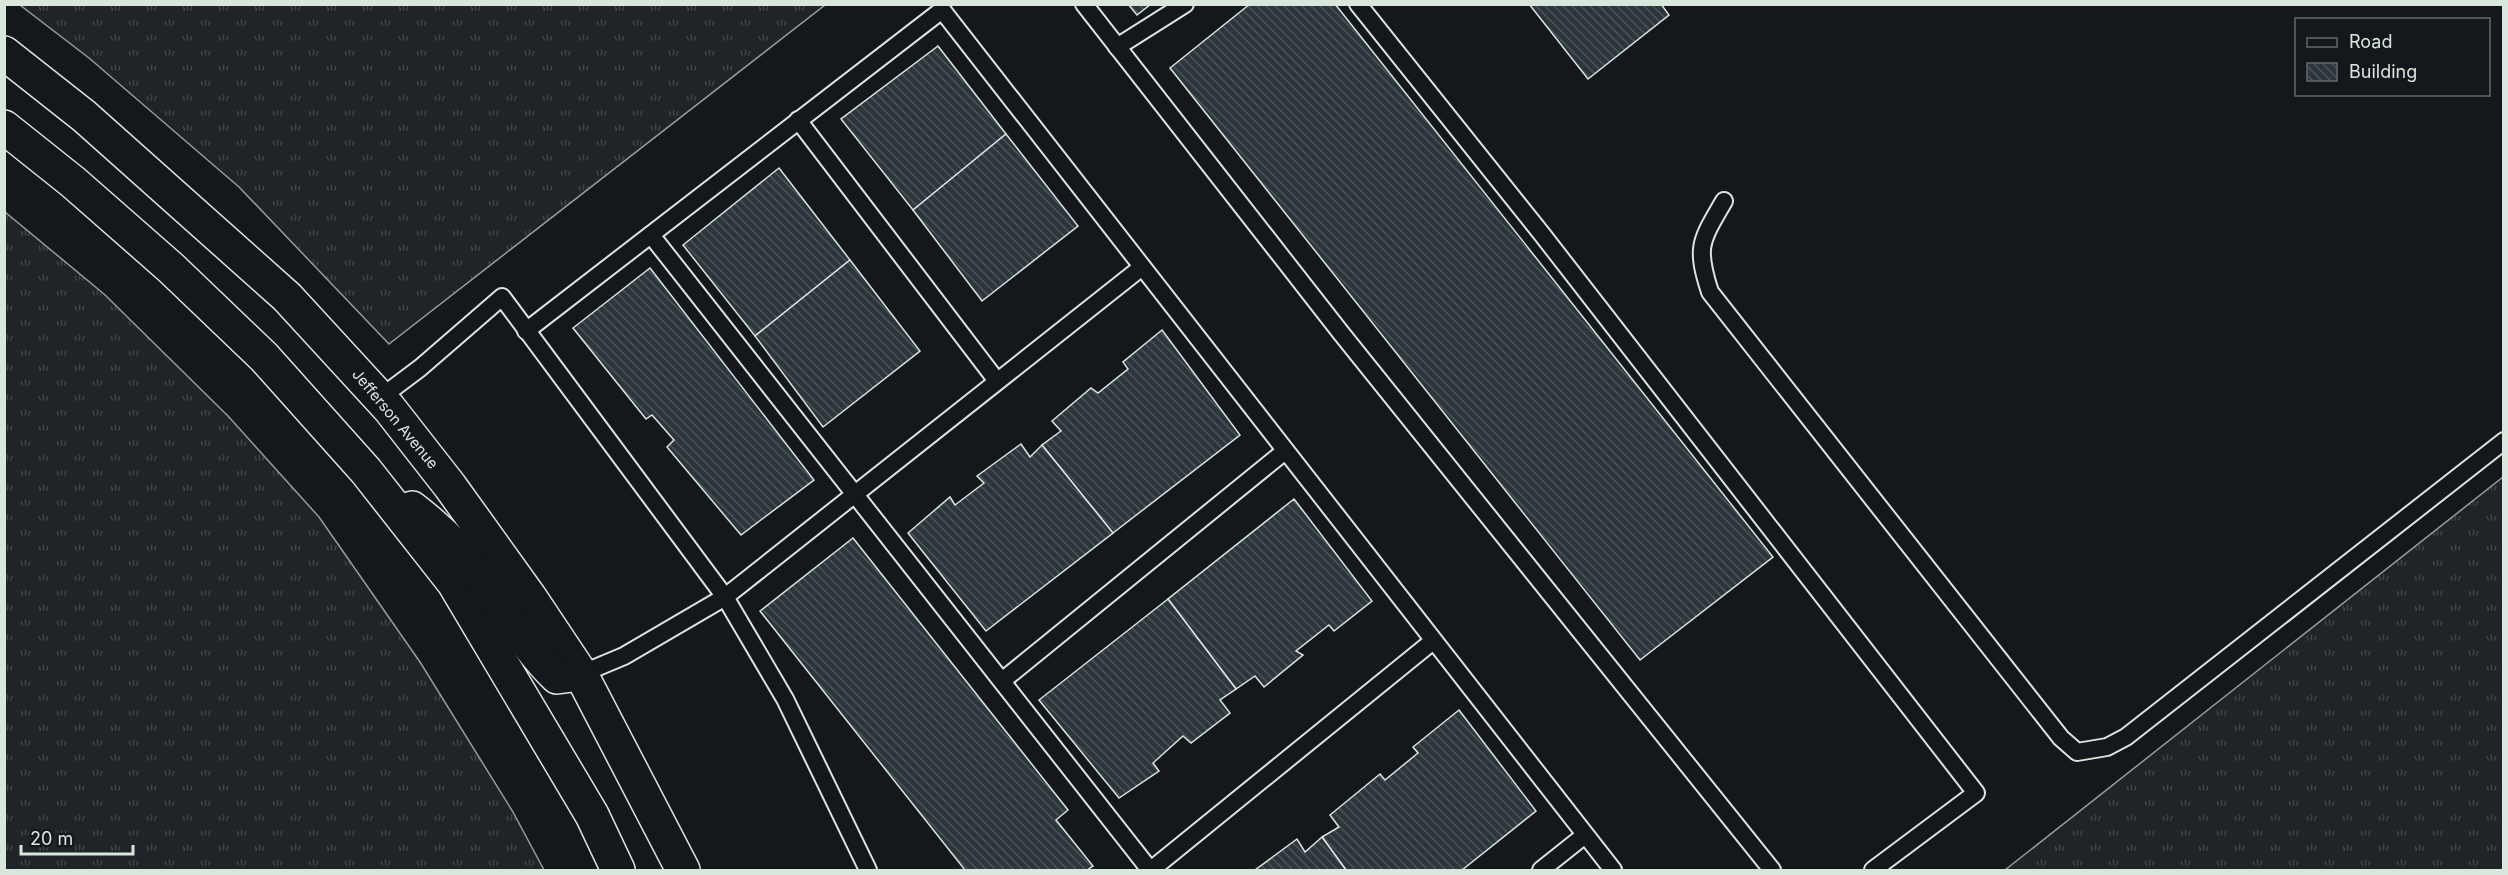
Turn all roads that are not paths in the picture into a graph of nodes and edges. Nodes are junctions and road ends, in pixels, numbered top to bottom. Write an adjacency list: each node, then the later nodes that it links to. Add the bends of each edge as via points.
1 (1084, 4): 4 (lane)
2 (1185, 4): 4 (lane)
3 (1358, 4): 30 (lane, via 1976,793)
4 (1117, 47): 29 (lane)
5 (4, 52): 13 (main road, Jefferson Avenue, via 84,116 287,297)
6 (798, 120): 9 (lane); 10 (lane, via 942,10); 12 (lane)
7 (4, 128): 16 (main road, via 171,268 264,357)
8 (1724, 201): 14 (lane, via 1703,238 1701,264 1710,292 2061,738 2077,752 2107,747 2126,737)
9 (651, 235): 11 (lane); 17 (lane)
10 (1142, 267): 12 (lane); 15 (lane)
11 (526, 330): 13 (lane, via 502,297); 18 (lane)
12 (997, 381): 17 (lane)
13 (380, 398): 20 (main road, Jefferson Avenue, via 450,486)
14 (2504, 441)
15 (1286, 451): 19 (lane); 21 (lane)
16 (366, 471): 20 (main road, via 445,534 557,677); 23 (main road, via 454,583 592,815)
17 (854, 494): 18 (lane); 21 (lane)
18 (725, 597): 20 (lane, via 624,656); 25 (lane, via 785,699)
19 (1434, 641): 22 (lane); 26 (lane)
20 (581, 674): 24 (main road, Jefferson Avenue)
21 (1002, 681): 26 (lane)
22 (1585, 835): 27 (lane); 28 (lane)
23 (618, 870)
24 (683, 870)
25 (868, 870)
26 (1151, 870)
27 (1541, 870)
28 (1612, 870)
29 (1772, 870)
30 (1873, 870)

